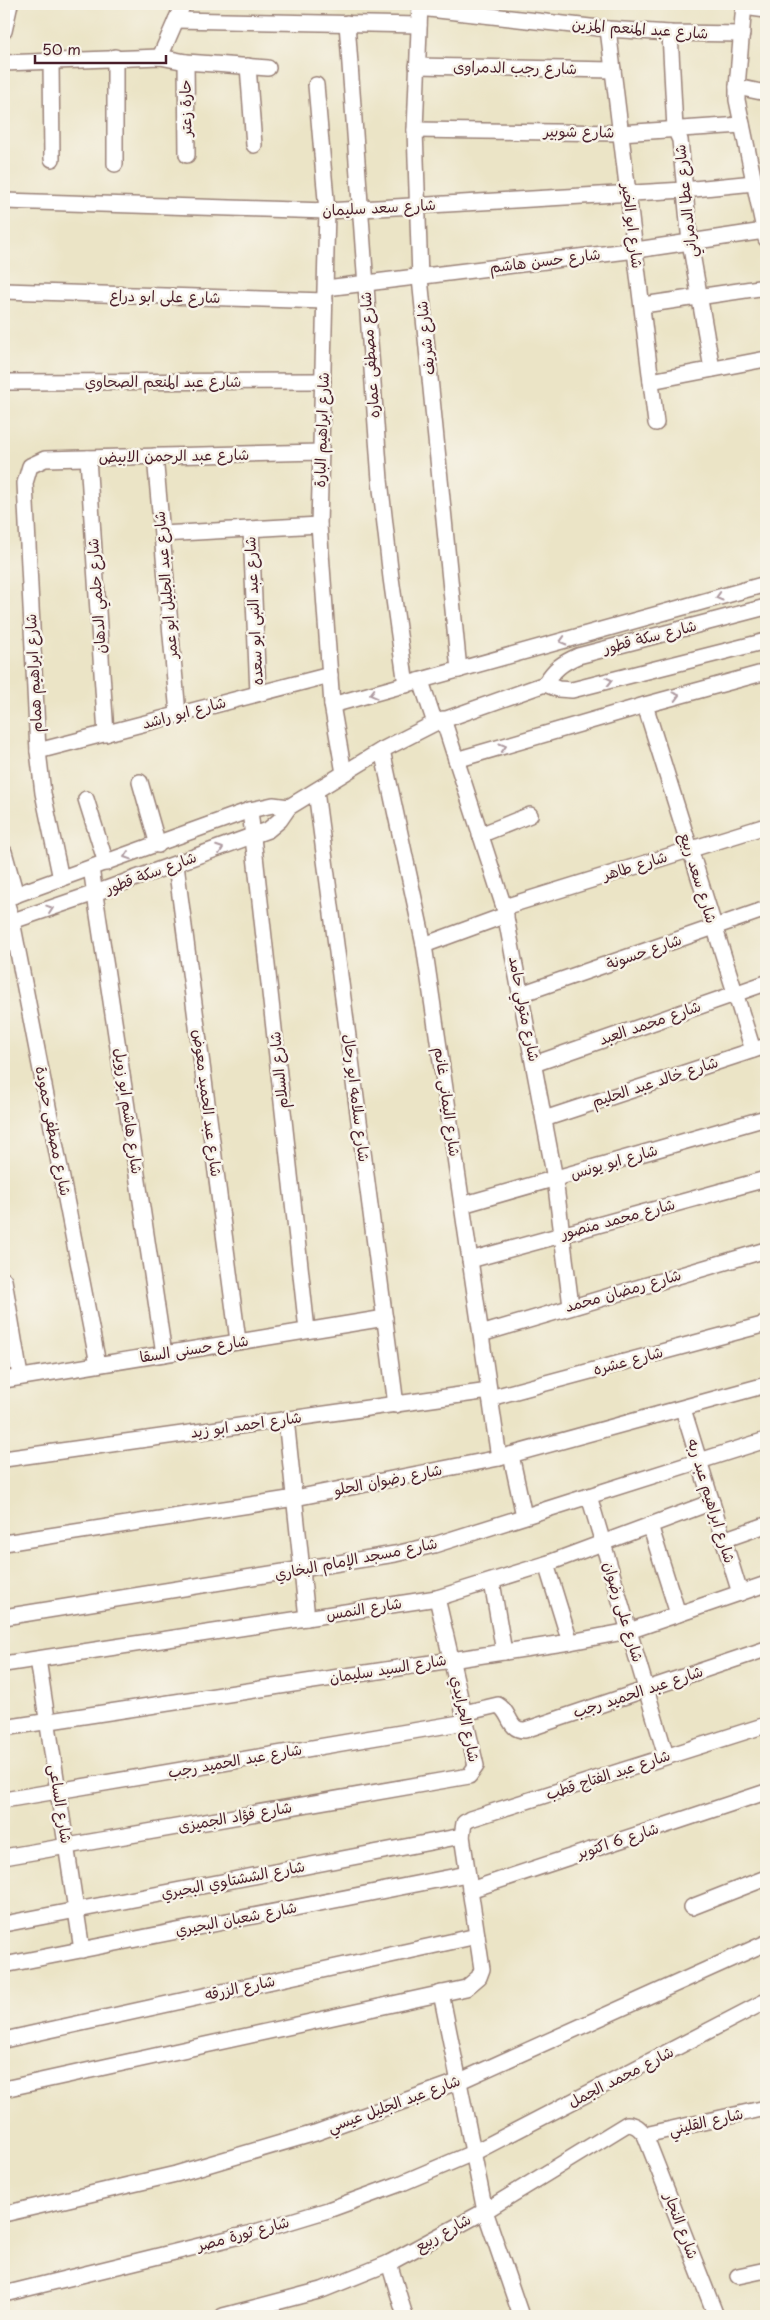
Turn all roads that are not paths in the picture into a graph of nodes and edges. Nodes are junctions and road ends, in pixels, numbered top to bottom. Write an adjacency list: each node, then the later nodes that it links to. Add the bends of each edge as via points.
1 (10, 4): 10 (street)
2 (183, 4): 6 (street)
3 (744, 5): 5 (street); 12 (street)
4 (420, 6): 8 (street, شارع شريف); 9 (street, شارع عبد المنعم المزين)
5 (766, 10)
6 (176, 20): 7 (street); 14 (street)
7 (347, 23): 8 (street); 38 (street, شارع مصطفى عماره)
8 (419, 25): 19 (street, شارع شريف)
9 (608, 29): 11 (street, شارع عبد المنعم المزين); 21 (street, شارع ابو الخير)
10 (4, 31)
11 (670, 33): 12 (street, شارع عبد المنعم المزين); 26 (street, شارع عطا الدمراني)
12 (742, 34): 23 (street)
13 (115, 57): 14 (street); 15 (street); 32 (street)
14 (160, 57): 17 (street)
15 (51, 60): 16 (street); 31 (street)
16 (4, 62)
17 (186, 62): 18 (street); 30 (street, حارة زعتر)
18 (248, 66): 20 (street); 29 (street)
19 (417, 66): 21 (street, شارع رجب الدمراوى); 27 (street, شارع شريف)
20 (268, 68)
21 (613, 70): 28 (street, شارع ابو الخير)
22 (316, 85): 39 (street, شارع ابراهيم البارة)
23 (737, 87): 24 (street); 25 (street)
24 (766, 94)
25 (742, 125): 26 (street, شارع شوبير); 33 (street)
26 (674, 129): 28 (street, شارع شوبير); 34 (street, شارع عطا الدمراني, via 680,140)
27 (415, 130): 28 (street, شارع شوبير); 37 (street, شارع شريف)
28 (620, 132): 35 (street, شارع ابو الخير)
29 (254, 145)
30 (187, 155)
31 (52, 159)
32 (115, 164)
33 (754, 183): 34 (street, شارع سعد سليمان); 40 (street)
34 (684, 190): 35 (street, شارع سعد سليمان); 41 (street, شارع عطا الدمراني)
35 (628, 193): 37 (street, شارع سعد سليمان); 42 (street, شارع ابو الخير)
36 (4, 201): 39 (street, شارع سعد سليمان)
37 (418, 206): 38 (street, شارع سعد سليمان); 43 (street, شارع شريف)
38 (359, 210): 39 (street, شارع سعد سليمان); 44 (street, شارع مصطفى عماره)
39 (327, 211): 47 (street, شارع ابراهيم البارة)
40 (765, 235): 41 (street, شارع حسن هاشم)
41 (690, 242): 42 (street, شارع حسن هاشم); 48 (street, شارع عطا الدمراني)
42 (636, 250): 43 (street, شارع حسن هاشم); 49 (street, شارع ابو الخير)
43 (420, 278): 44 (street, شارع حسن هاشم); 66 (street, شارع شريف)
44 (365, 284): 47 (street, شارع حسن هاشم); 69 (street, شارع مصطفى عماره, via 380,488 391,578)
45 (766, 287): 48 (street)
46 (4, 291): 47 (street, شارع على ابو دراع)
47 (326, 294): 52 (street, شارع ابراهيم البارة)
48 (698, 297): 49 (street); 51 (street, شارع عطا الدمراني)
49 (642, 305): 53 (street, شارع ابو الخير)
50 (766, 358): 51 (street)
51 (712, 369): 53 (street)
52 (323, 381): 54 (street, شارع عبد المنعم الصحاوي); 56 (street, شارع ابراهيم البارة)
53 (651, 381): 55 (street, شارع ابو الخير)
54 (4, 382)
55 (656, 423)
56 (321, 452): 57 (street, شارع عبد الرحمن الابيض); 60 (street, شارع ابراهيم البارة)
57 (154, 456): 58 (street, شارع عبد الرحمن الابيض); 62 (street, شارع عبد الجليل ابو عمر)
58 (88, 458): 59 (street, شارع عبد الرحمن الابيض, via 45,459); 76 (street, شارع حلمي الدهان)
59 (30, 466): 78 (street, شارع ابراهيم همام, via 25,483)
60 (319, 526): 61 (street); 68 (street, شارع ابراهيم البارة)
61 (250, 529): 62 (street); 71 (street, شارع عبد النبى ابو سعده)
62 (162, 534): 74 (street, شارع عبد الجليل ابو عمر)
63 (766, 584): 66 (street, one-way to 66)
64 (766, 608): 70 (street, شارع سكة قطور, via 578,656 553,671)
65 (766, 641): 70 (street, one-way to 65, via 572,690)
66 (459, 670): 69 (street)
67 (766, 672): 73 (street, one-way to 67)
68 (330, 675): 71 (street, شارع ابو راشد); 72 (street, شارع ابراهيم البارة)
69 (414, 683): 72 (street, one-way to 72); 75 (street, شارع مصطفى عماره)
70 (545, 684): 75 (street, شارع سكة قطور)
71 (258, 693): 74 (street, شارع ابو راشد)
72 (332, 705): 80 (street, شارع ابراهيم البارة)
73 (645, 705): 79 (street, one-way to 73); 91 (street, شارع سعد ربيع)
74 (178, 714): 76 (street, شارع ابو راشد)
75 (439, 721): 77 (street, شارع سكة قطور); 79 (street, شارع متولي حامد)
76 (106, 734): 78 (street, شارع ابو راشد)
77 (382, 750): 80 (street, شارع سكة قطور); 103 (street, شارع اليمانى غانم)
78 (38, 752): 96 (street, شارع ابراهيم همام)
79 (456, 760): 88 (street, شارع متولي حامد)
80 (344, 773): 82 (street, شارع سكة قطور)
81 (140, 782): 90 (street)
82 (316, 791): 84 (street, شارع سكة قطور); 119 (street, شارع سلامه ابو رحال)
83 (86, 799): 93 (street)
84 (289, 807): 85 (street, شارع سكة قطور, via 273,805); 89 (street, شارع سكة قطور, via 268,830)
85 (250, 810): 89 (street, شارع السلام); 90 (street, شارع سكة قطور)
86 (530, 815): 88 (street)
87 (766, 826): 91 (street, شارع طاهر)
88 (480, 835): 100 (street, شارع متولي حامد)
89 (253, 836): 94 (street, شارع سكة قطور, one-way to 89); 121 (street, شارع السلام)
90 (158, 845): 93 (street, شارع سكة قطور, one-way to 93)
91 (689, 850): 100 (street, شارع طاهر); 102 (street, شارع سعد ربيع)
92 (4, 852): 98 (street, شارع مصطفى حمودة)
93 (106, 863): 95 (street, شارع سكة قطور)
94 (176, 865): 97 (street, شارع سكة قطور); 123 (street, شارع عبد الحميد معوض)
95 (91, 868): 96 (street, شارع سكة قطور); 97 (street, شارع هاشم ابو زويل)
96 (61, 879): 98 (street, شارع سكة قطور)
97 (95, 894): 101 (street, شارع سكة قطور, one-way to 97); 124 (street, شارع هاشم ابو زويل)
98 (8, 897): 101 (street, شارع مصطفى حمودة)
99 (766, 909): 102 (street, شارع حسونة)
100 (505, 911): 103 (street, شارع طاهر); 105 (street, شارع متولي حامد)
101 (8, 923): 125 (street, شارع مصطفى حمودة)
102 (714, 928): 105 (street, شارع حسونة); 106 (street, شارع سعد ربيع)
103 (424, 945): 113 (street, شارع اليمانى غانم)
104 (766, 983): 106 (street, شارع محمد العبد)
105 (521, 994): 108 (street, شارع متولي حامد)
106 (735, 994): 107 (street, شارع سعد ربيع); 108 (street, شارع محمد العبد)
107 (759, 1048): 110 (street, شارع خالد عبد الحليم)
108 (534, 1064): 110 (street, شارع متولي حامد)
109 (766, 1118): 111 (street, شارع ابو يونس)
110 (544, 1119): 111 (street, شارع متولي حامد)
111 (555, 1179): 113 (street, شارع ابو يونس); 114 (street, شارع متولي حامد)
112 (766, 1179): 114 (street, شارع محمد منصور)
113 (462, 1205): 116 (street, شارع اليمانى غانم)
114 (562, 1234): 116 (street, شارع محمد منصور); 118 (street, شارع متولي حامد)
115 (766, 1250): 118 (street, شارع رمضان محمد)
116 (470, 1260): 122 (street, شارع اليمانى غانم)
117 (4, 1280): 126 (street)
118 (571, 1306): 122 (street, شارع رمضان محمد)
119 (384, 1318): 121 (street, شارع حسنى السقا); 130 (street, شارع سلامه ابو رحال)
120 (766, 1324): 129 (street, شارع عشره)
121 (307, 1330): 123 (street, شارع حسنى السقا)
122 (481, 1334): 129 (street, شارع اليمانى غانم)
123 (238, 1341): 124 (street, شارع حسنى السقا)
124 (164, 1354): 125 (street, شارع حسنى السقا)
125 (98, 1364): 126 (street, شارع حسنى السقا)
126 (20, 1376): 127 (street, شارع حسنى السقا)
127 (4, 1380)
128 (766, 1385): 131 (street, شارع رضوان الحلو)
129 (490, 1394): 130 (street, شارع احمد ابو زيد); 134 (street, شارع اليمانى غانم)
130 (396, 1405): 132 (street, شارع احمد ابو زيد)
131 (683, 1409): 134 (street, شارع رضوان الحلو); 136 (street, شارع ابراهيم عبد ربه)
132 (286, 1419): 135 (street, شارع احمد ابو زيد); 138 (street)
133 (766, 1440): 136 (street, شارع مسجد الإمام البخاري)
134 (505, 1456): 138 (street, شارع رضوان الحلو); 140 (street, شارع اليمانى غانم)
135 (4, 1459)
136 (699, 1460): 137 (street, شارع مسجد الإمام البخاري); 139 (street, شارع ابراهيم عبد ربه)
137 (589, 1496): 140 (street, شارع مسجد الإمام البخاري); 145 (street, شارع على رضوان)
138 (295, 1498): 144 (street, شارع رضوان الحلو); 147 (street)
139 (712, 1502): 141 (street, شارع النمس); 143 (street, شارع ابراهيم عبد ربه)
140 (524, 1516): 147 (street, شارع مسجد الإمام البخاري, via 434,1546)
141 (650, 1525): 145 (street, شارع النمس); 152 (street)
142 (766, 1525): 143 (street)
143 (724, 1540): 150 (street, شارع ابراهيم عبد ربه)
144 (4, 1543)
145 (603, 1543): 146 (street, شارع النمس); 155 (street, شارع على رضوان)
146 (546, 1564): 148 (street, شارع النمس); 156 (street)
147 (302, 1570): 153 (street, شارع مسجد الإمام البخاري); 154 (street)
148 (492, 1582): 151 (street, شارع النمس); 158 (street)
149 (766, 1584): 150 (street, شارع السيد سليمان)
150 (740, 1593): 152 (street, شارع السيد سليمان)
151 (438, 1598): 154 (street, شارع النمس); 160 (street, شارع الجرايدي)
152 (678, 1614): 155 (street, شارع السيد سليمان)
153 (4, 1617)
154 (307, 1618): 159 (street, شارع النمس)
155 (629, 1631): 156 (street, شارع السيد سليمان); 162 (street, شارع على رضوان)
156 (570, 1642): 158 (street, شارع السيد سليمان)
157 (766, 1649): 162 (street, شارع عبد الحميد رجب)
158 (504, 1652): 160 (street, شارع السيد سليمان)
159 (38, 1659): 161 (street, شارع النمس); 164 (street, شارع الساعى)
160 (452, 1659): 163 (street, شارع الجرايدي); 164 (street, شارع السيد سليمان)
161 (4, 1664)
162 (646, 1689): 163 (street, شارع عبد الحميد رجب, via 525,1730 513,1727 505,1710 498,1706); 167 (street, شارع على رضوان)
163 (465, 1718): 168 (street, شارع الجرايدي, via 476,1766 473,1774); 169 (street, شارع عبد الحميد رجب)
164 (47, 1721): 166 (street, شارع السيد سليمان); 169 (street, شارع الساعى)
165 (766, 1725): 167 (street, شارع عبد الفتاح قطب)
166 (4, 1728)
167 (666, 1756): 172 (street, شارع عبد الفتاح قطب, via 470,1819 464,1823)
168 (466, 1777): 173 (street, شارع فؤاد الجميزى)
169 (58, 1791): 171 (street, شارع عبد الحميد رجب); 173 (street, شارع الساعى)
170 (766, 1792): 177 (street, شارع 6 اكتوبر)
171 (4, 1800)
172 (462, 1836): 175 (street); 179 (street, شارع الششتاوي البحيري)
173 (66, 1847): 174 (street, شارع فؤاد الجميزى); 179 (street, شارع الساعى)
174 (4, 1858)
175 (467, 1874): 177 (street); 183 (street, شارع شعبان البحيري)
176 (766, 1878): 178 (street)
177 (470, 1890): 181 (street)
178 (692, 1908)
179 (76, 1910): 180 (street, شارع الششتاوي البحيري); 183 (street, شارع الساعى)
180 (4, 1924)
181 (477, 1936): 185 (street, via 482,1969 479,1977 466,1988); 187 (street, شارع الزرقه)
182 (766, 1943): 188 (street, شارع عبد الجليل عيسي)
183 (82, 1950): 184 (street, شارع شعبان البحيري)
184 (4, 1965)
185 (441, 1993): 188 (street); 189 (street)
186 (766, 2001): 192 (street, شارع محمد الجمل)
187 (4, 2040)
188 (460, 2081): 192 (street); 194 (street, شارع عبد الجليل عيسي, via 315,2133 176,2174)
189 (4, 2089)
190 (766, 2108): 191 (street, شارع القليني)
191 (645, 2135): 193 (street, شارع ربيع, via 636,2126 627,2124); 203 (street, شارع النجار)
192 (475, 2152): 193 (street); 198 (street, شارع ثورة مصر, via 402,2183 271,2228)
193 (485, 2211): 195 (street, شارع ربيع); 202 (street)
194 (4, 2214)
195 (389, 2263): 199 (street, شارع ربيع, via 322,2290); 201 (street)
196 (766, 2270): 197 (street)
197 (738, 2276)
198 (4, 2294)
199 (241, 2314): 200 (street, شارع ربيع)
200 (223, 2316)
201 (405, 2316)
202 (521, 2316)
203 (716, 2316)

